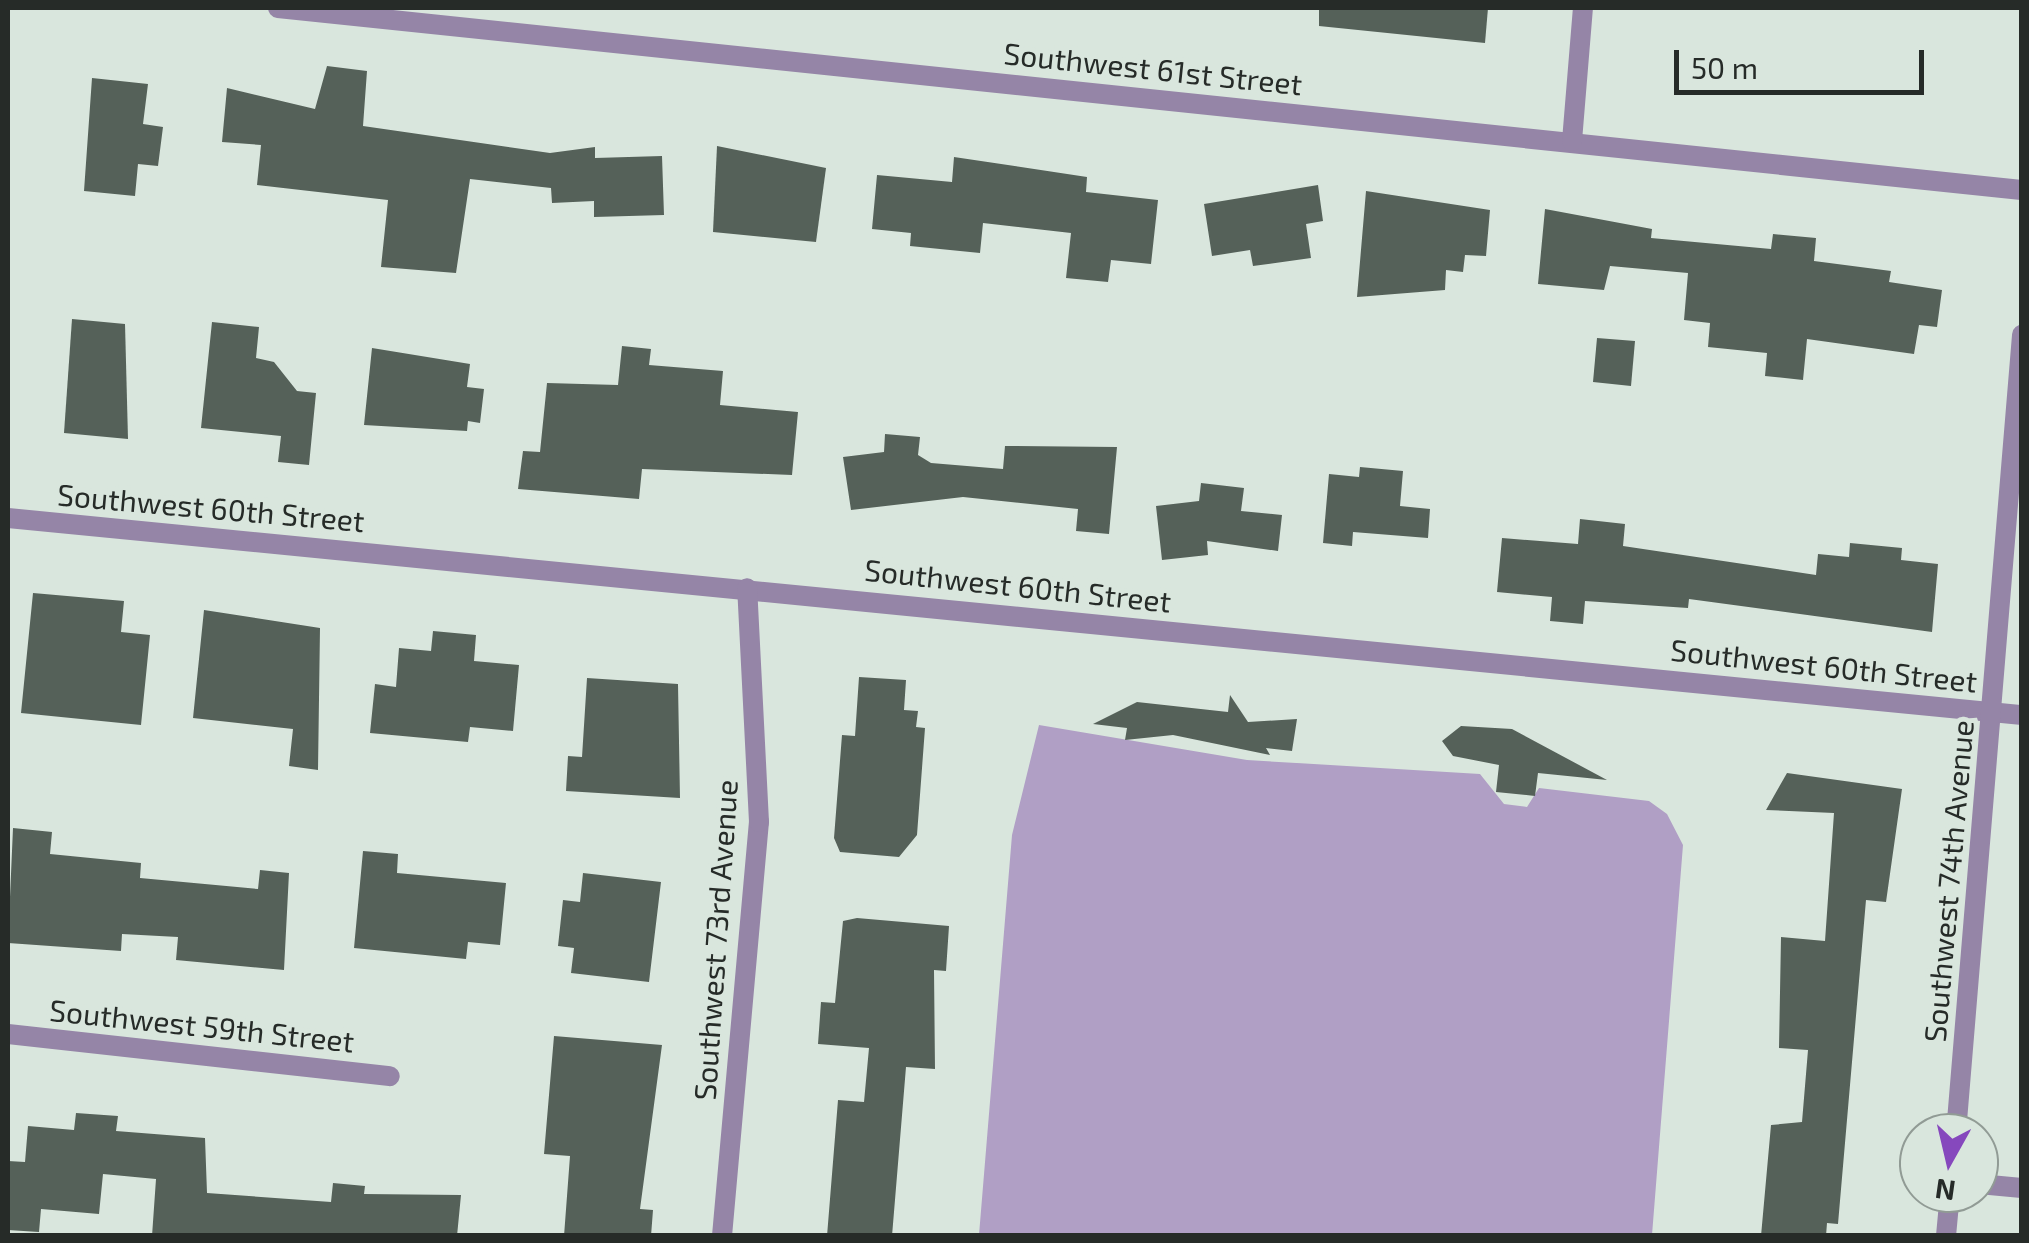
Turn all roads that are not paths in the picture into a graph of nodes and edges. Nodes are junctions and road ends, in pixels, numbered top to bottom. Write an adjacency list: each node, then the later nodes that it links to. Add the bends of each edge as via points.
1 (278, 8): 3 (street, Southwest 61st Street)
2 (1583, 8): 3 (street)
3 (1572, 141): 4 (street, Southwest 61st Street)
4 (2022, 190)
5 (2022, 335): 8 (street, Southwest 74th Avenue)
6 (8, 518): 7 (street, Southwest 60th Street)
7 (746, 588): 8 (street, Southwest 60th Street); 13 (street, Southwest 73rd Avenue, via 759,822)
8 (1993, 712): 9 (street, Southwest 60th Street); 12 (street, Southwest 74th Avenue)
9 (2022, 715)
10 (8, 1034): 11 (street, Southwest 59th Street)
11 (390, 1076)
12 (1958, 1113)
13 (722, 1236)

